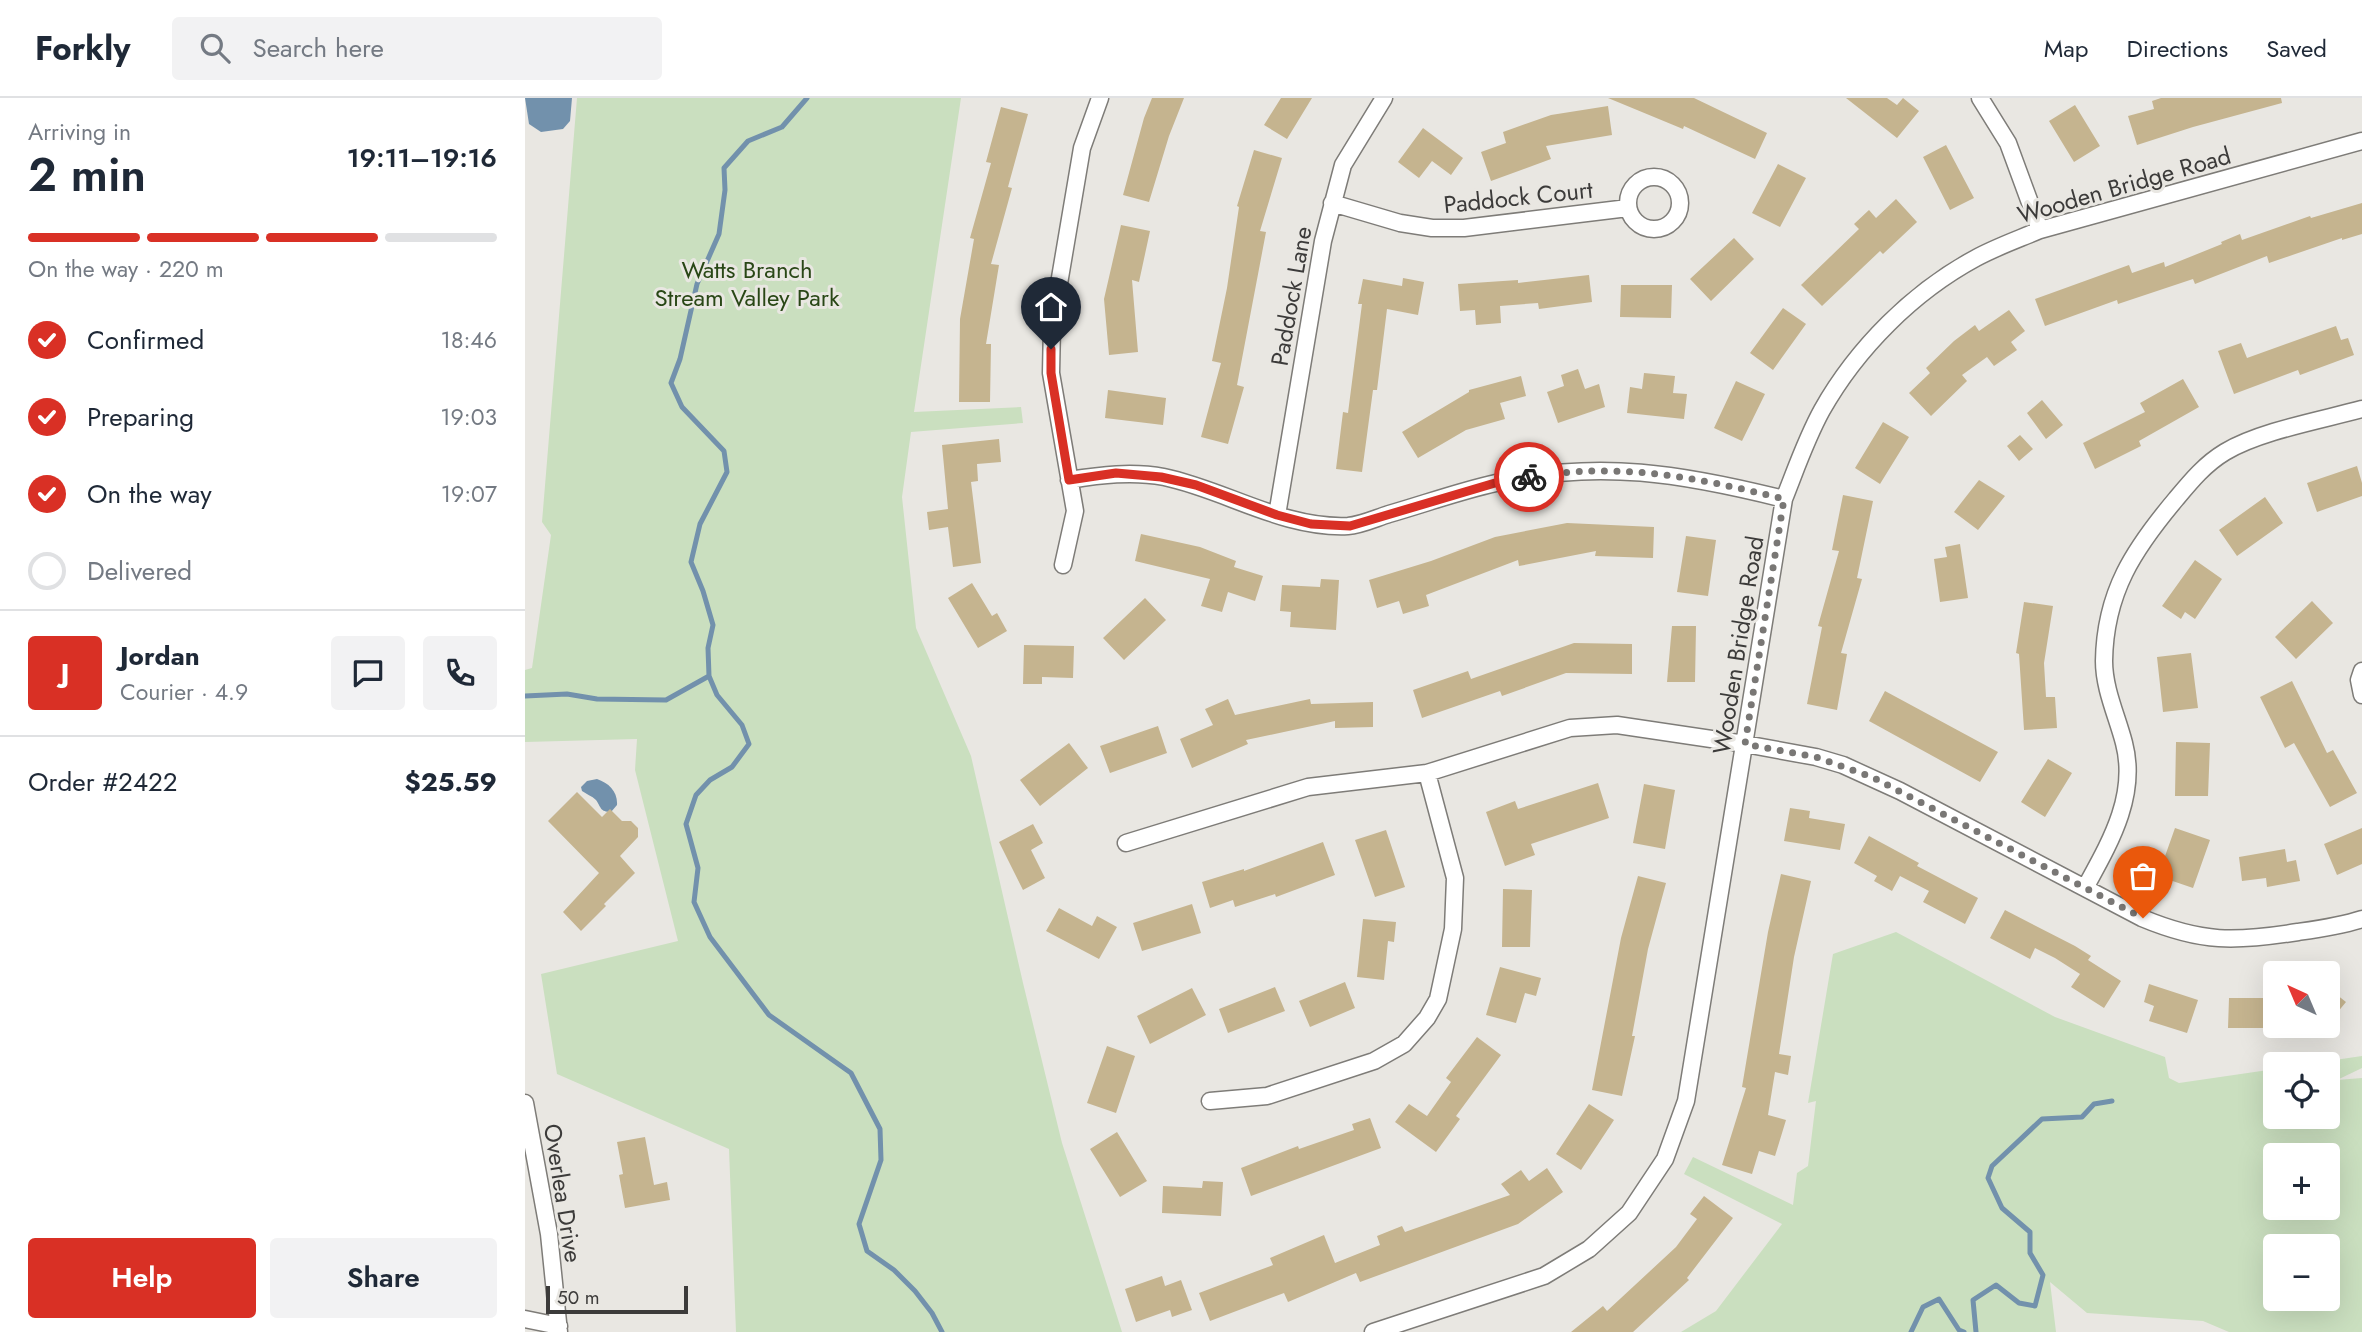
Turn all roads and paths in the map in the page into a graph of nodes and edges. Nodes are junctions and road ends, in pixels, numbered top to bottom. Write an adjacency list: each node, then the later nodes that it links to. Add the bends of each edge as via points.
1 (1100, 98): 9 (street, via 1082,148 1052,325 1051,373)
2 (1384, 98): 5 (street, Paddock Lane, via 1343,165)
3 (1980, 98): 7 (street, via 2008,143)
4 (2362, 141): 7 (street, Wooden Bridge Road)
5 (1332, 203): 6 (street, Paddock Court, via 1432,228); 11 (street, Paddock Lane)
6 (1628, 208)
7 (2040, 230): 10 (street, Wooden Bridge Road, via 1949,275 1879,333 1823,409)
8 (2362, 409): 18 (street, via 2226,451 2203,467 2125,569 2107,629 2104,663 2125,746 2125,798 2119,822)
9 (1069, 480): 11 (street, via 1116,473 1161,477); 12 (street, via 1075,511)
10 (1784, 499): 11 (street, via 1688,477 1601,470 1495,483 1350,526 1311,524); 15 (street, Wooden Bridge Road)
11 (1277, 515)
12 (1063, 565)
13 (2362, 671): 14 (street)
14 (2362, 695)
15 (1745, 744): 16 (street, via 1591,725 1550,733); 18 (street, via 1816,757 1872,777); 24 (street, Wooden Bridge Road, via 1686,1101 1665,1159 1629,1213 1589,1249 1544,1276)
16 (1427, 773): 17 (street, via 1308,787); 20 (street, via 1455,878 1454,929 1438,999 1427,1018 1404,1044 1374,1061 1267,1096)
17 (1126, 843)
18 (2085, 888): 19 (street, via 2171,930 2206,938 2251,940)
19 (2362, 919)
20 (1210, 1101)
21 (525, 1103): 23 (street, Overlea Drive, via 543,1189)
22 (525, 1319): 23 (street)
23 (559, 1329)
24 (1373, 1332)

